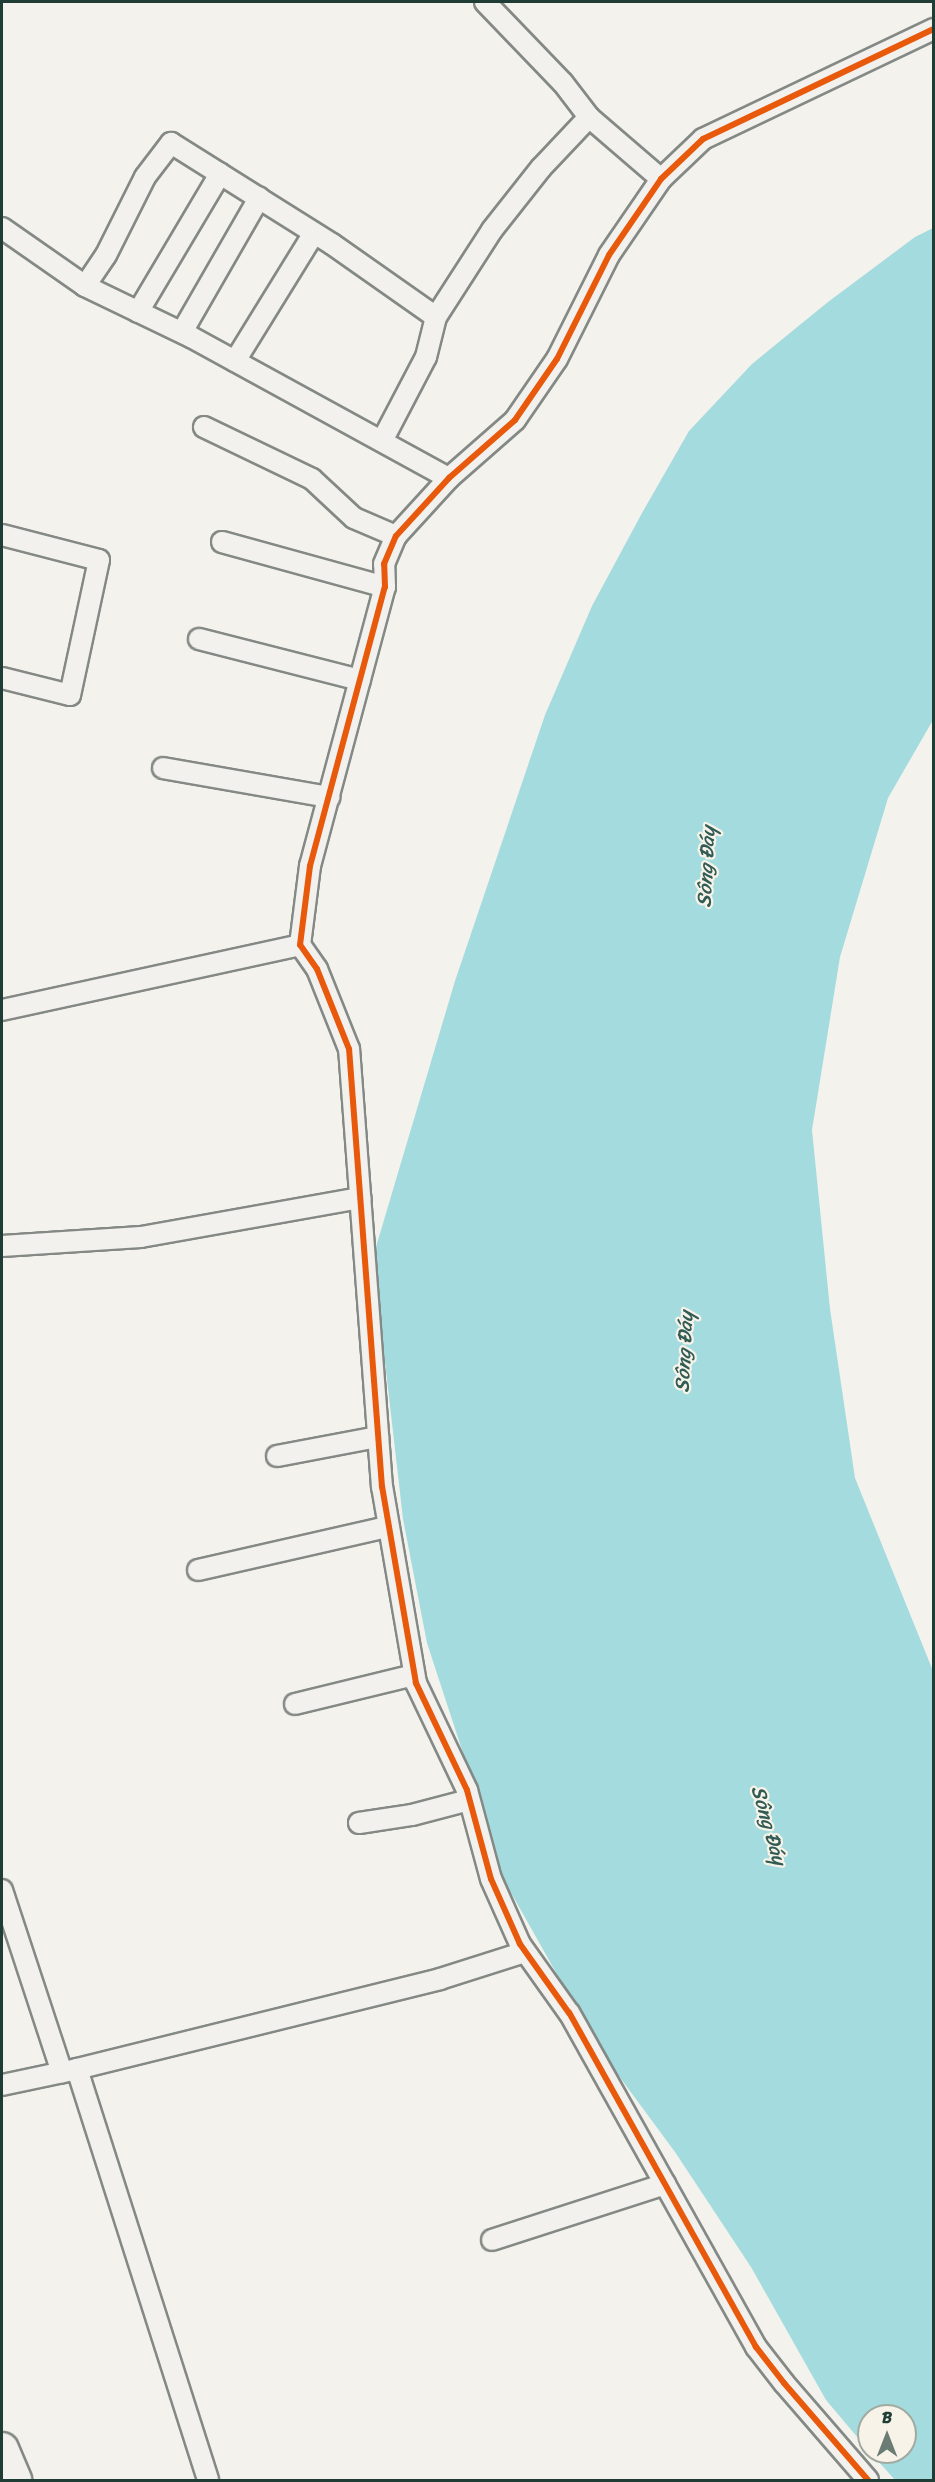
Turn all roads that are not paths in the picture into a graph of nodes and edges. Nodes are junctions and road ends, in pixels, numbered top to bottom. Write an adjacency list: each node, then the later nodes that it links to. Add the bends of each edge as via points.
1 (485, 2): 3 (street, via 563,83)
2 (933, 29): 5 (street, via 709,135)
3 (588, 117): 5 (street); 11 (street, via 492,230)
4 (220, 174): 6 (street); 9 (street, via 171,143 145,177); 10 (street)
5 (661, 179): 16 (street, via 599,270 557,359 515,420)
6 (259, 198): 8 (street); 12 (street)
7 (2, 228): 9 (street)
8 (314, 233): 11 (street); 13 (street)
9 (86, 286): 10 (street)
10 (138, 312): 12 (street)
11 (436, 317): 15 (street, via 426,357)
12 (182, 332): 13 (street)
13 (235, 361): 15 (street)
14 (204, 427): 18 (street, via 312,479 354,518)
15 (382, 441): 16 (street)
16 (449, 478): 18 (street)
17 (2, 535): 22 (street, via 99,560 70,695)
18 (396, 536): 20 (street, via 384,564)
19 (222, 542): 20 (street)
20 (385, 586): 23 (street)
21 (199, 639): 23 (street)
22 (2, 678)
23 (360, 680): 25 (street)
24 (163, 768): 25 (street)
25 (329, 797): 26 (street, via 310,866)
26 (300, 945): 27 (street); 28 (street, via 317,969 347,1043)
27 (2, 1010)
28 (361, 1198): 29 (street, via 129,1238); 30 (street)
29 (2, 1246)
30 (378, 1437): 31 (street); 32 (street)
31 (277, 1456)
32 (388, 1527): 33 (street); 34 (street)
33 (198, 1570)
34 (414, 1675): 35 (street); 36 (street)
35 (295, 1704)
36 (470, 1800): 37 (street); 39 (street, via 491,1879)
37 (359, 1823)
38 (2, 1890): 40 (street)
39 (525, 1952): 40 (street, via 440,1979); 42 (street, via 569,2013)
40 (69, 2071): 41 (street); 47 (street)
41 (2, 2085)
42 (665, 2184): 43 (street); 45 (street, via 756,2347)
43 (492, 2240)
44 (2, 2448): 46 (main road)
45 (858, 2478)
46 (15, 2481)
47 (208, 2481)

